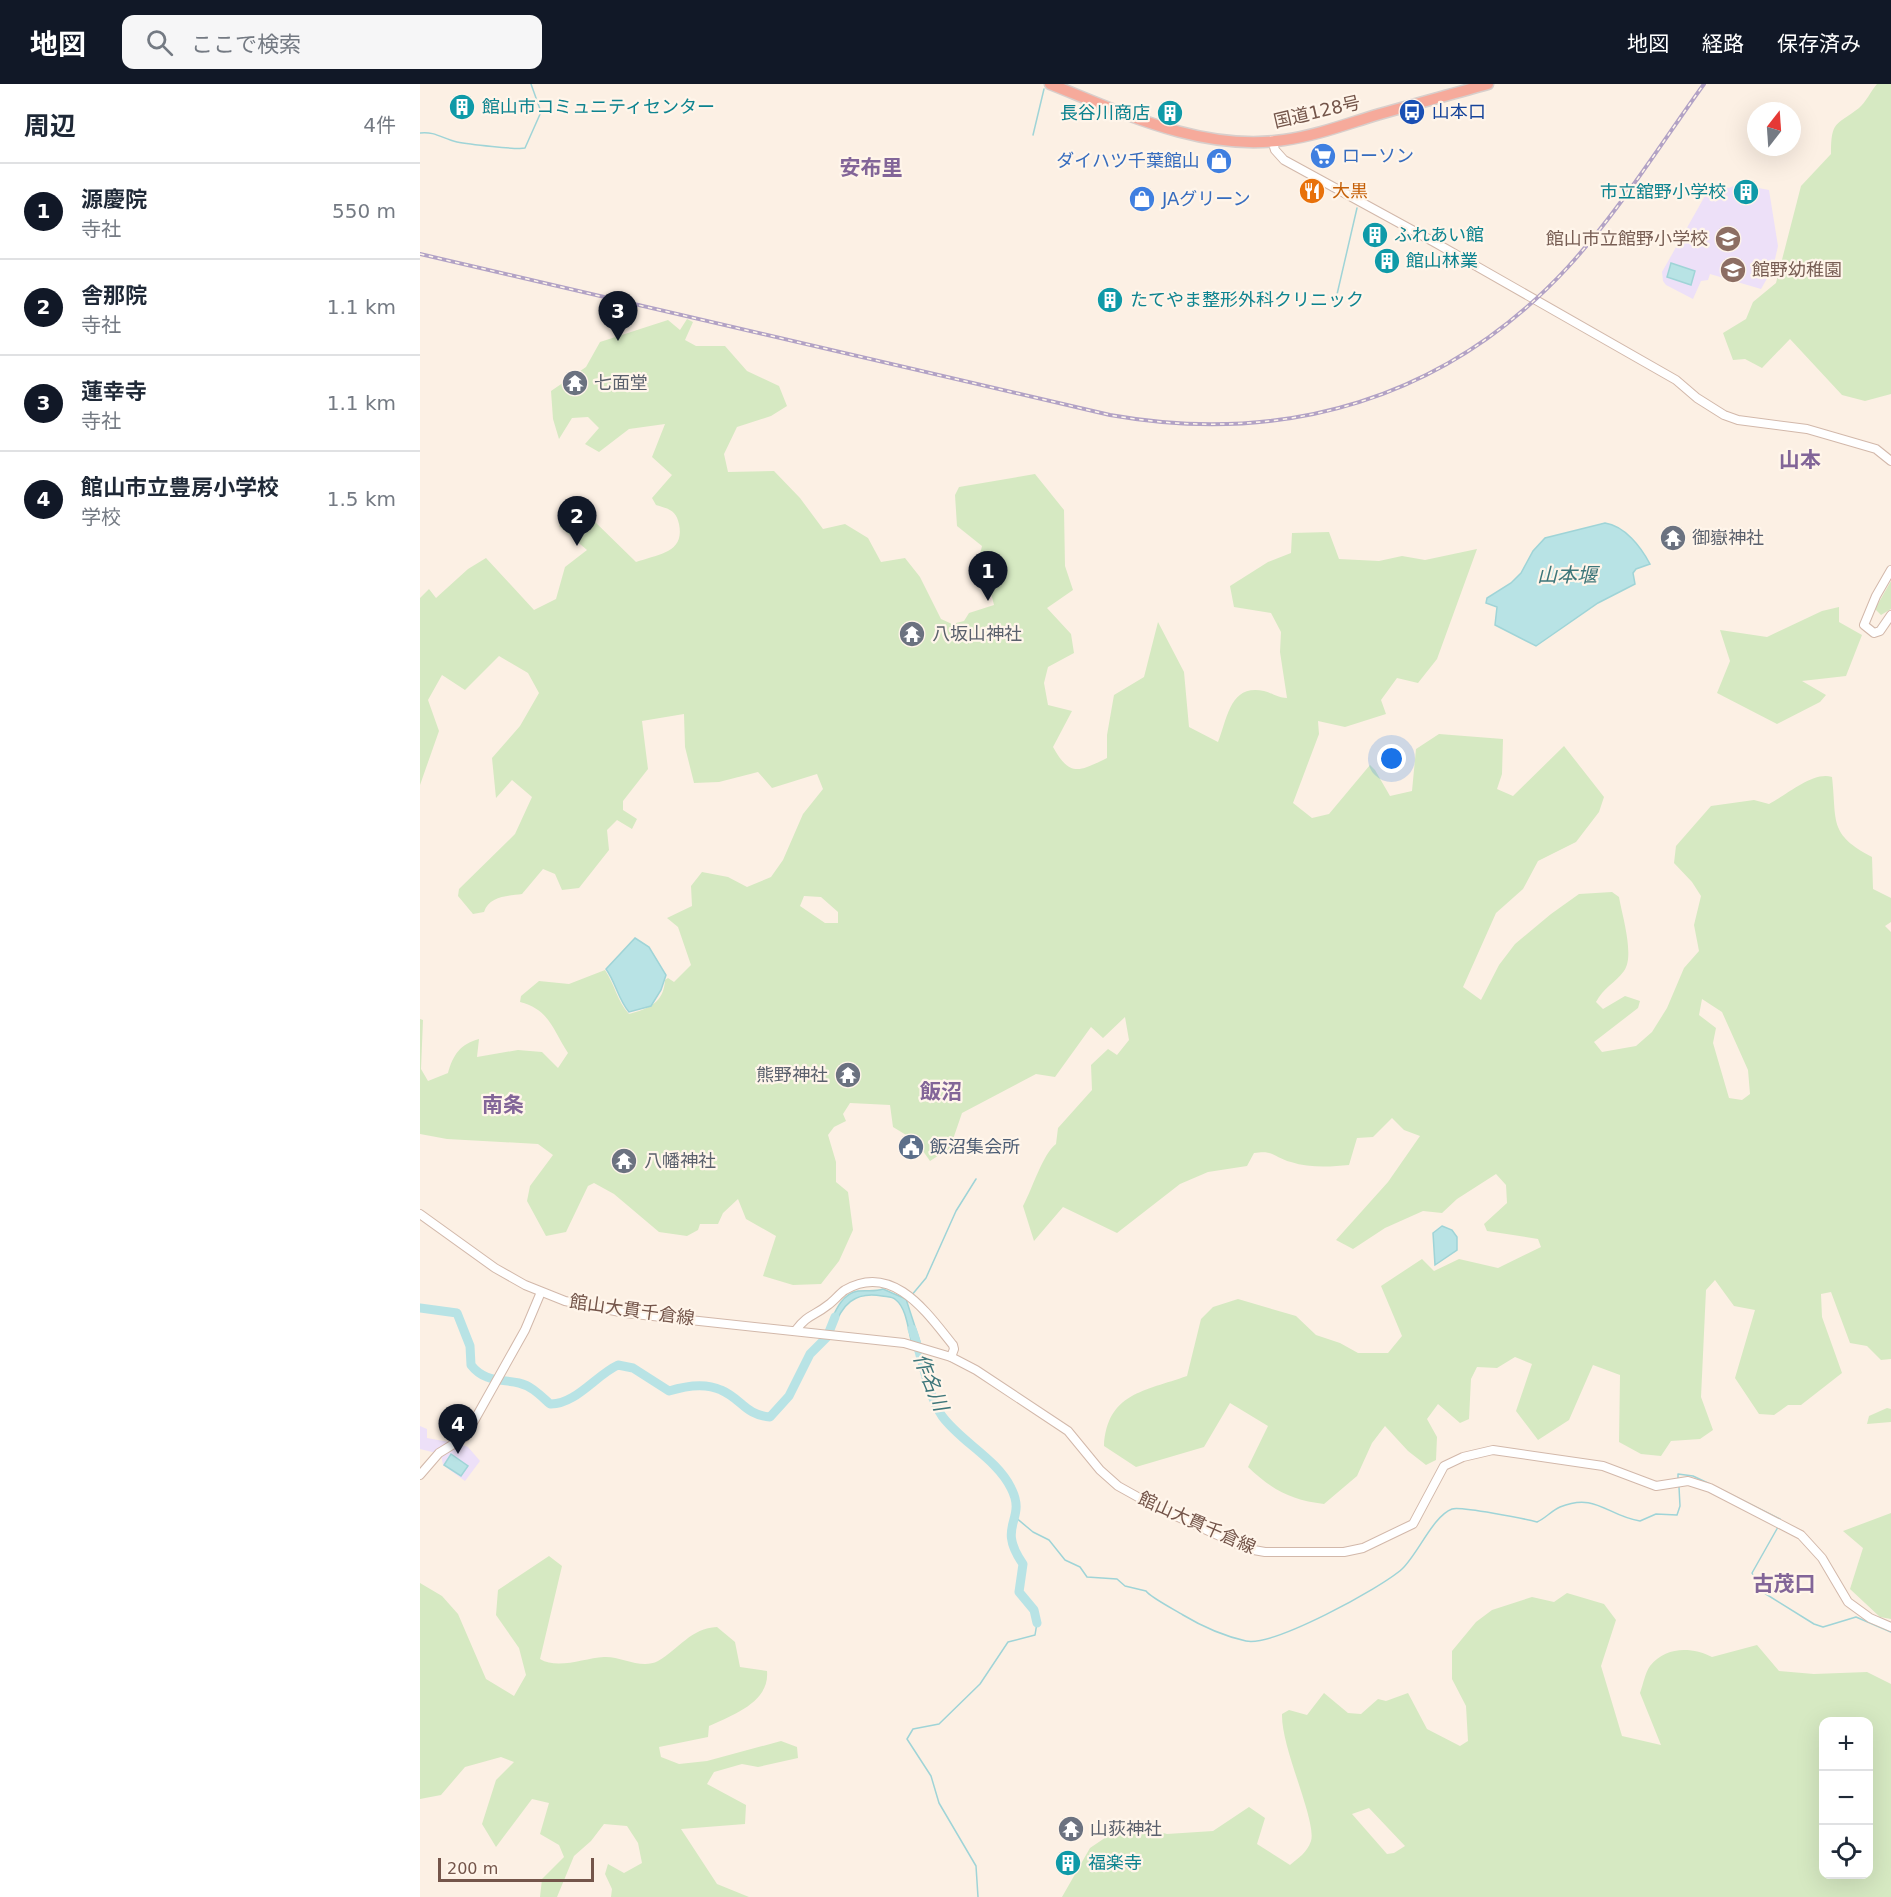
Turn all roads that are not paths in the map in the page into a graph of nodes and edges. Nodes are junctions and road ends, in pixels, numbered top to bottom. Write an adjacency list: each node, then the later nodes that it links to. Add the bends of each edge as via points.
1 (1050, 84): 3 (highway, 国道128号, via 1175,130 1227,140)
2 (1488, 84): 3 (highway, 国道128号, via 1325,131)
3 (1272, 140): 4 (main road, via 1284,160 1677,380 1724,416 1807,429 1876,449)
4 (1891, 461)
5 (1891, 570): 6 (main road, via 1864,625 1874,633 1880,631)
6 (1891, 615)
7 (420, 1214): 8 (main road, 館山大貫千倉線, via 495,1268)
8 (541, 1292): 9 (main road, 館山大貫千倉線, via 574,1304 614,1311); 11 (main road, via 504,1370 465,1437 439,1453)
9 (796, 1330): 10 (main road, 館山大貫千倉線, via 909,1344); 10 (main road, via 803,1319 853,1286 879,1283 911,1296 953,1345)
10 (951, 1357): 12 (main road, 館山大貫千倉線, via 1068,1431 1118,1486 1220,1538 1257,1551 1344,1552 1372,1544 1413,1524 1444,1466 1488,1449 1603,1466 1656,1486 1692,1482 1710,1488 1801,1535 1822,1558 1848,1602)
11 (420, 1475)
12 (1891, 1627)

